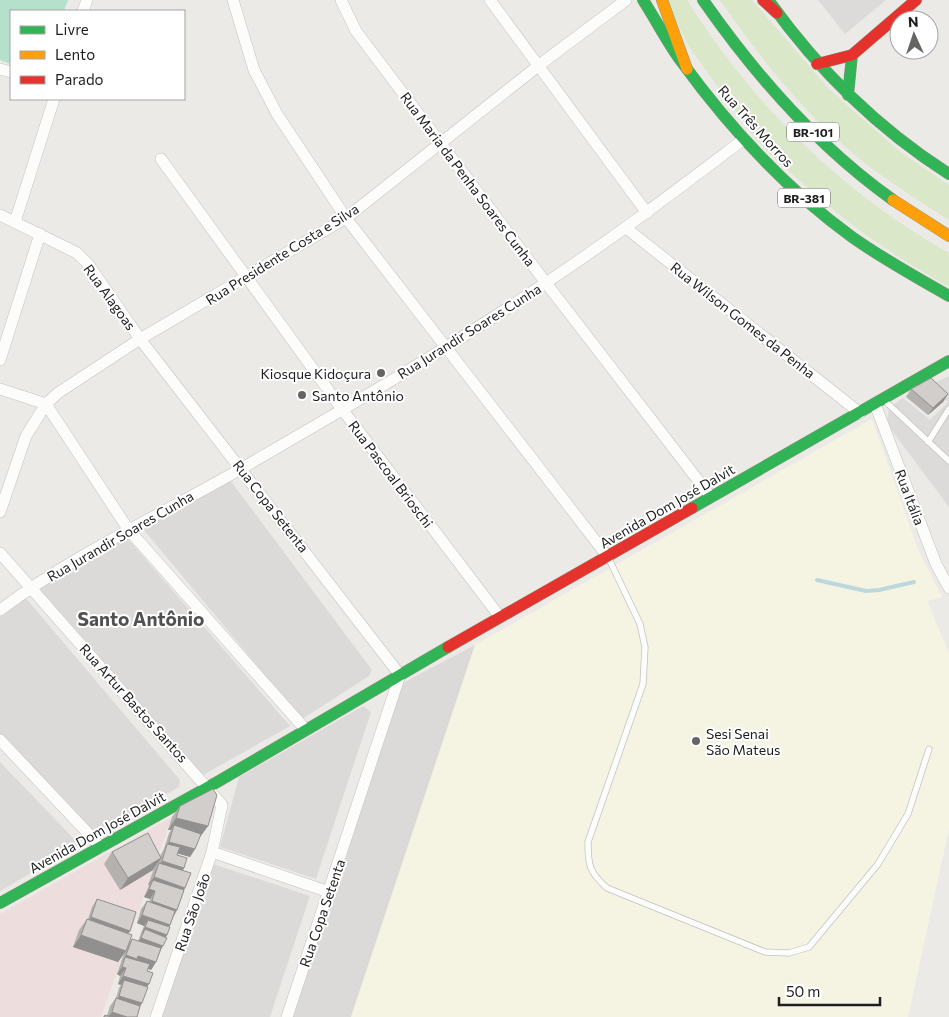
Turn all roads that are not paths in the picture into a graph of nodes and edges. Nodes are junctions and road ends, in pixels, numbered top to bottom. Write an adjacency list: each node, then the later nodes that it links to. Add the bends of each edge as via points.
1 (233, 0): 24 (street, via 254,70 277,114)
2 (342, 0): 19 (street, Rua Maria da Penha Soares Cunha, via 356,31)
3 (490, 0): 14 (street)
4 (626, 0): 14 (street, Rua Presidente Costa e Silva)
5 (643, 0): 15 (main road, Rua Três Morros / BR-381)
6 (662, 0): 15 (main road)
7 (703, 0): 28 (main road, BR-101, via 749,64 828,149 910,214)
8 (763, 0): 11 (main road)
9 (768, 0): 11 (main road)
10 (916, 0): 12 (main road)
11 (777, 13): 13 (main road)
12 (852, 54): 13 (main road); 16 (main road)
13 (817, 64): 16 (main road)
14 (538, 66): 19 (street, Rua Presidente Costa e Silva); 22 (street)
15 (686, 69): 18 (main road, Rua Três Morros / BR-381)
16 (848, 95): 21 (main road, via 906,144)
17 (54, 100): 25 (street)
18 (744, 139): 22 (street, Rua Jurandir Soares Cunha); 31 (main road, Rua Três Morros / BR-381, via 827,218 879,255)
19 (442, 144): 24 (street, Rua Presidente Costa e Silva); 30 (street, Rua Maria da Penha Soares Cunha)
20 (161, 159): 29 (street, Rua Pascoal Brioschi)
21 (949, 174)
22 (647, 213): 26 (street, Rua Jurandir Soares Cunha)
23 (0, 215): 25 (street, Rua Alagoas)
24 (346, 218): 29 (street, Rua Presidente Costa e Silva); 33 (street)
25 (15, 222): 27 (street, Rua Alagoas)
26 (626, 228): 30 (street, Rua Jurandir Soares Cunha); 41 (street, Rua Wilson Gomes da Penha)
27 (40, 234): 32 (street, Rua Alagoas, via 77,254 88,264); 34 (street)
28 (949, 236)
29 (246, 278): 32 (street, Rua Presidente Costa e Silva); 39 (street, Rua Pascoal Brioschi)
30 (546, 283): 33 (street, Rua Jurandir Soares Cunha); 45 (street, Rua Maria da Penha Soares Cunha)
31 (949, 296)
32 (140, 339): 38 (street, Rua Presidente Costa e Silva); 44 (street, Rua Copa Setenta)
33 (447, 346): 39 (street, Rua Jurandir Soares Cunha); 49 (street)
34 (0, 360)
35 (949, 361): 37 (main road, Avenida Dom José Dalvit)
36 (0, 389): 38 (street)
37 (879, 402): 41 (main road, Avenida Dom José Dalvit); 42 (lane); 51 (street, Rua Itália, via 936,564)
38 (46, 404): 46 (street, Rua Presidente Costa e Silva, via 26,436); 47 (street)
39 (342, 409): 44 (street, Rua Jurandir Soares Cunha); 53 (street, Rua Pascoal Brioschi)
40 (949, 409): 42 (lane)
41 (860, 413): 45 (main road, Avenida Dom José Dalvit)
42 (928, 442): 43 (lane)
43 (949, 461)
44 (242, 468): 47 (street, Rua Jurandir Soares Cunha); 54 (street, Rua Copa Setenta)
45 (711, 497): 49 (main road, Avenida Dom José Dalvit)
46 (0, 512)
47 (128, 528): 50 (street, Rua Jurandir Soares Cunha); 55 (street)
48 (0, 553): 50 (street, Rua Artur Bastos Santos)
49 (608, 557): 53 (main road, Avenida Dom José Dalvit); 57 (lane, via 640,624 645,647 643,684 588,842 588,862 594,876 607,888 765,952 790,953 809,947 878,864 908,814)
50 (30, 587): 52 (street, Rua Jurandir Soares Cunha); 58 (street, Rua Artur Bastos Santos)
51 (949, 588)
52 (0, 610)
53 (500, 617): 54 (main road, Avenida Dom José Dalvit)
54 (400, 675): 55 (main road, Avenida Dom José Dalvit); 61 (street, Rua Copa Setenta)
55 (306, 730): 58 (main road, Avenida Dom José Dalvit)
56 (0, 740): 59 (street)
57 (929, 749)
58 (208, 787): 59 (main road, Avenida Dom José Dalvit); 60 (street, Rua São João, via 222,805)
59 (101, 847): 62 (main road, Avenida Dom José Dalvit)
60 (212, 852): 61 (street); 63 (street, Rua São João)
61 (329, 892): 64 (street, Rua Copa Setenta)
62 (0, 903)
63 (156, 1017)
64 (287, 1017)

